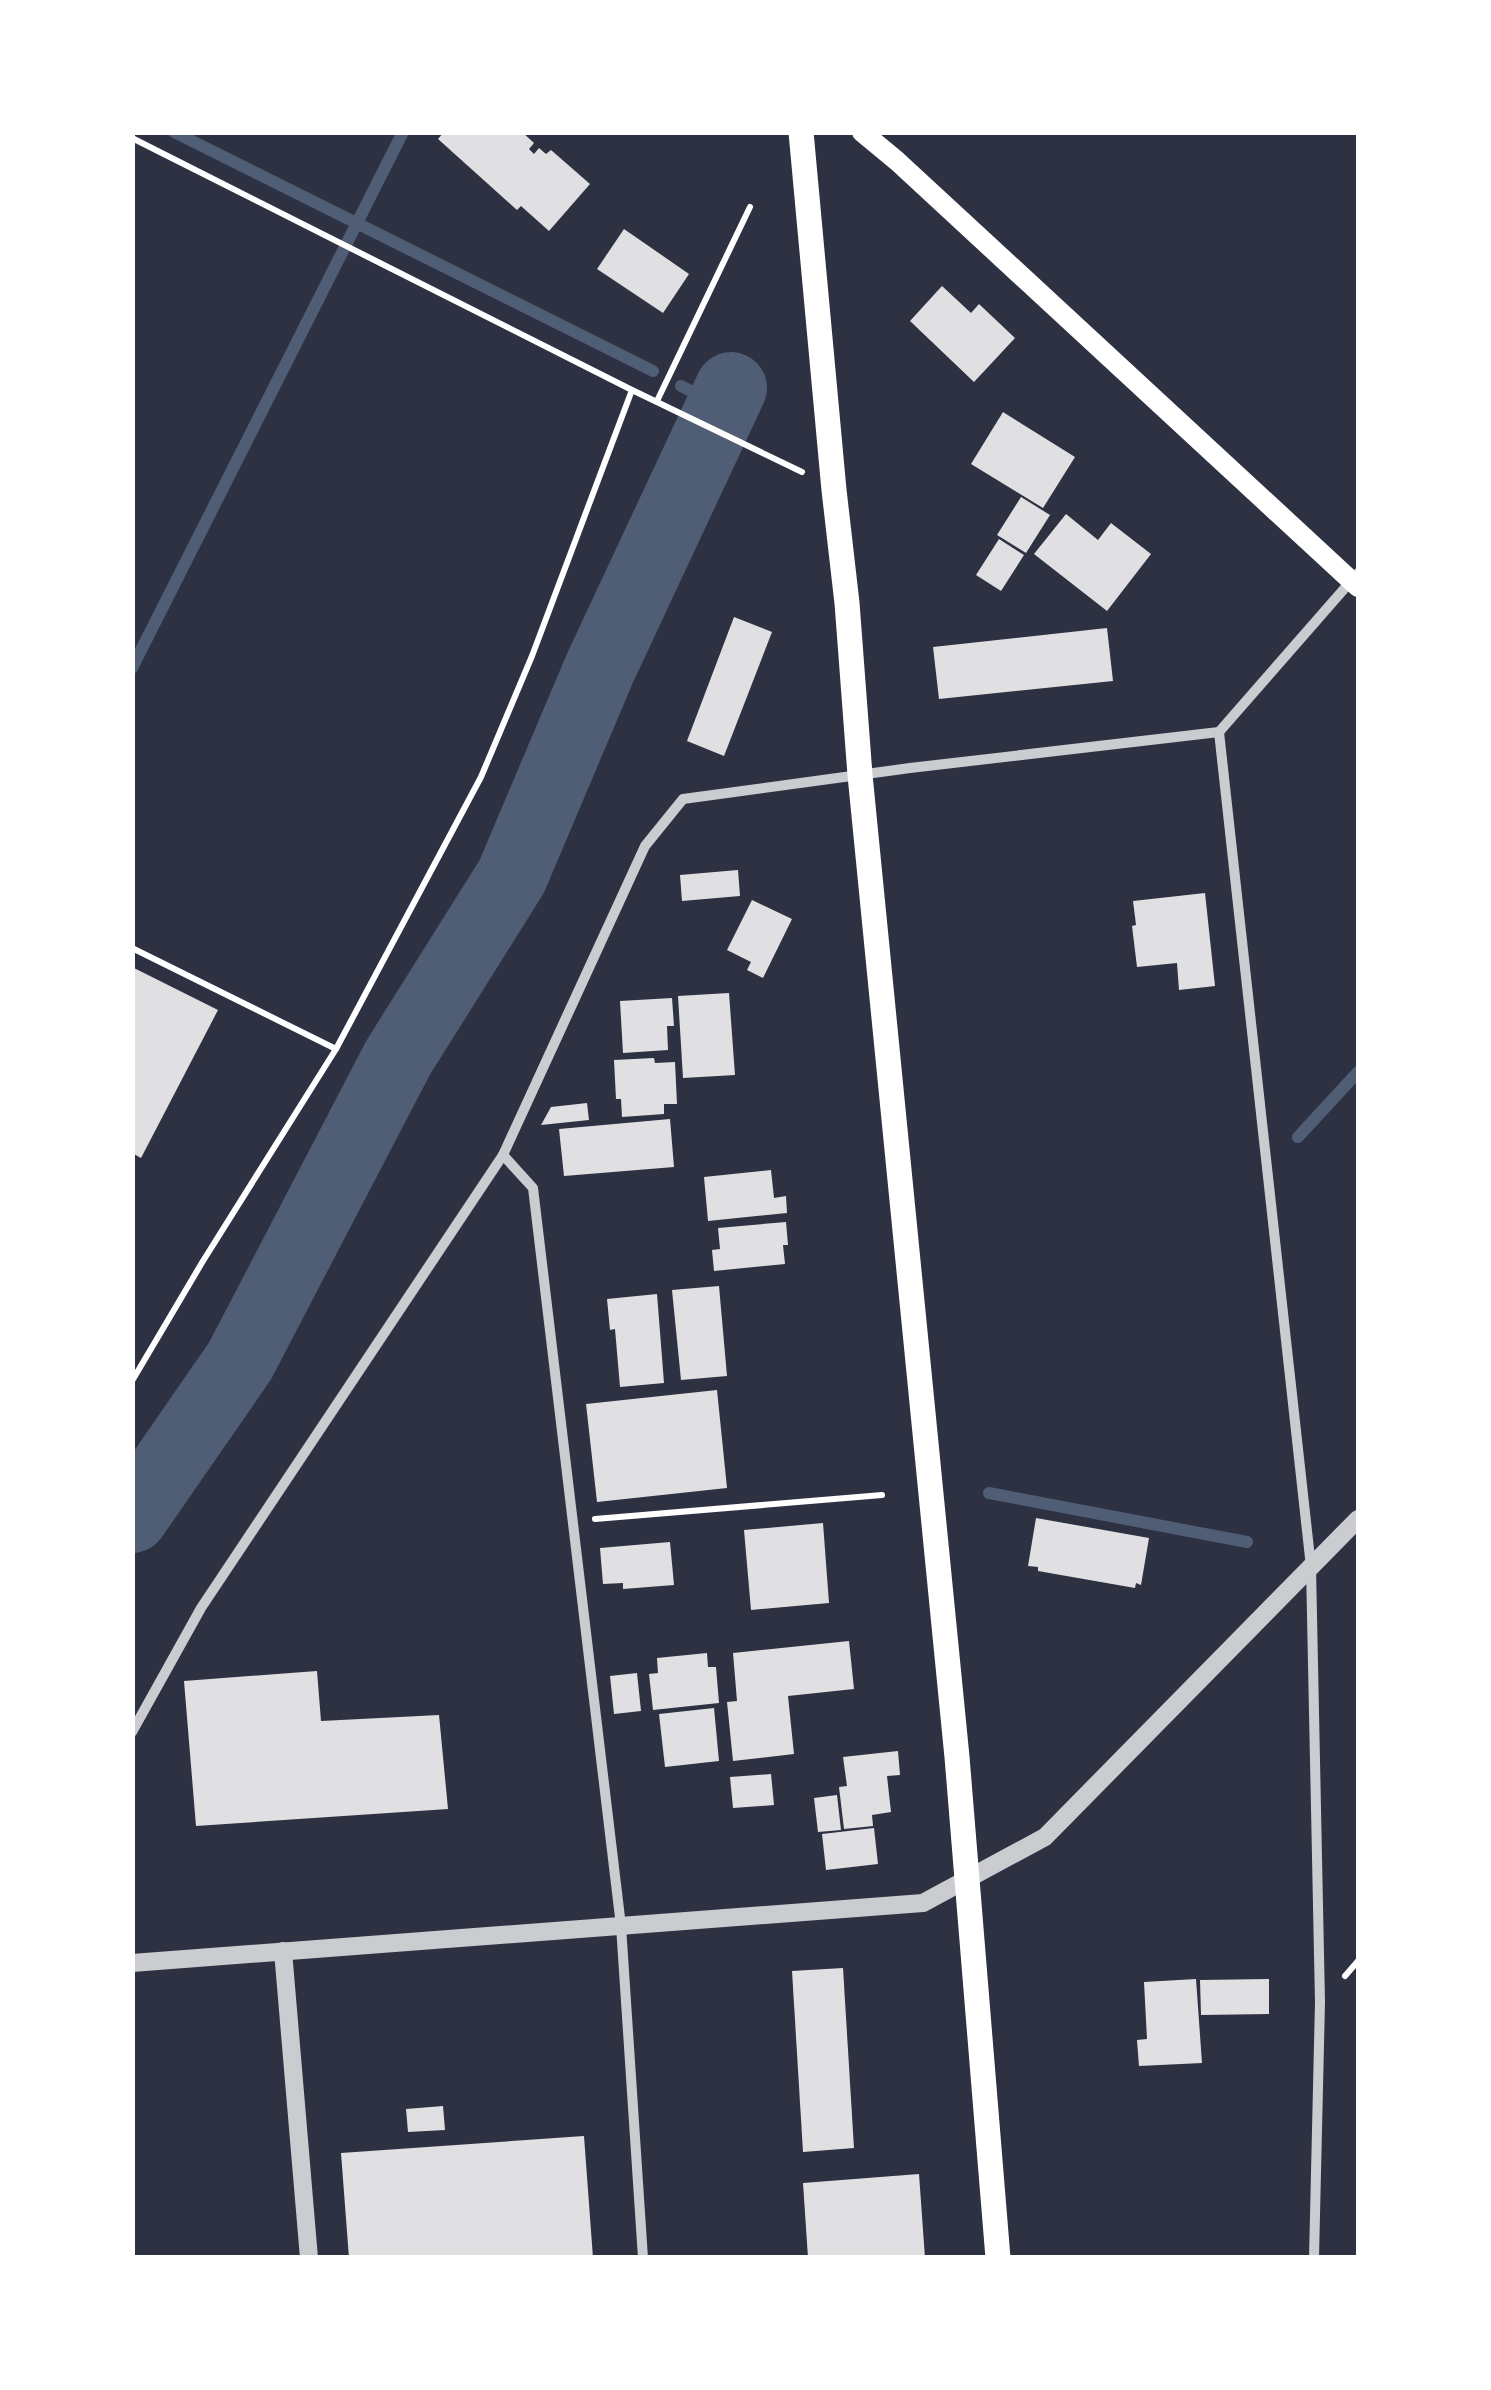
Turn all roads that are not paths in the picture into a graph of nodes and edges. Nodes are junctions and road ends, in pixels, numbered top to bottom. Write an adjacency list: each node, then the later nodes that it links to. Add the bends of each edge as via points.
1 (801, 132): 5 (main road)
2 (862, 132): 3 (main road)
3 (1356, 580): 4 (street)
4 (1219, 732): 5 (street); 8 (street)
5 (860, 776): 6 (street, via 683,799 645,846); 10 (main road)
6 (503, 1155): 9 (street, via 202,1608); 11 (street, via 533,1188)
7 (1358, 1519): 8 (street)
8 (1311, 1566): 10 (street, via 1046,1837); 17 (street, via 1320,2002)
9 (132, 1732)
10 (968, 1879): 11 (street, via 923,1904); 16 (main road)
11 (621, 1926): 12 (street); 15 (street)
12 (283, 1951): 13 (street); 14 (street)
13 (132, 1963)
14 (309, 2258)
15 (643, 2258)
16 (998, 2258)
17 (1314, 2258)

